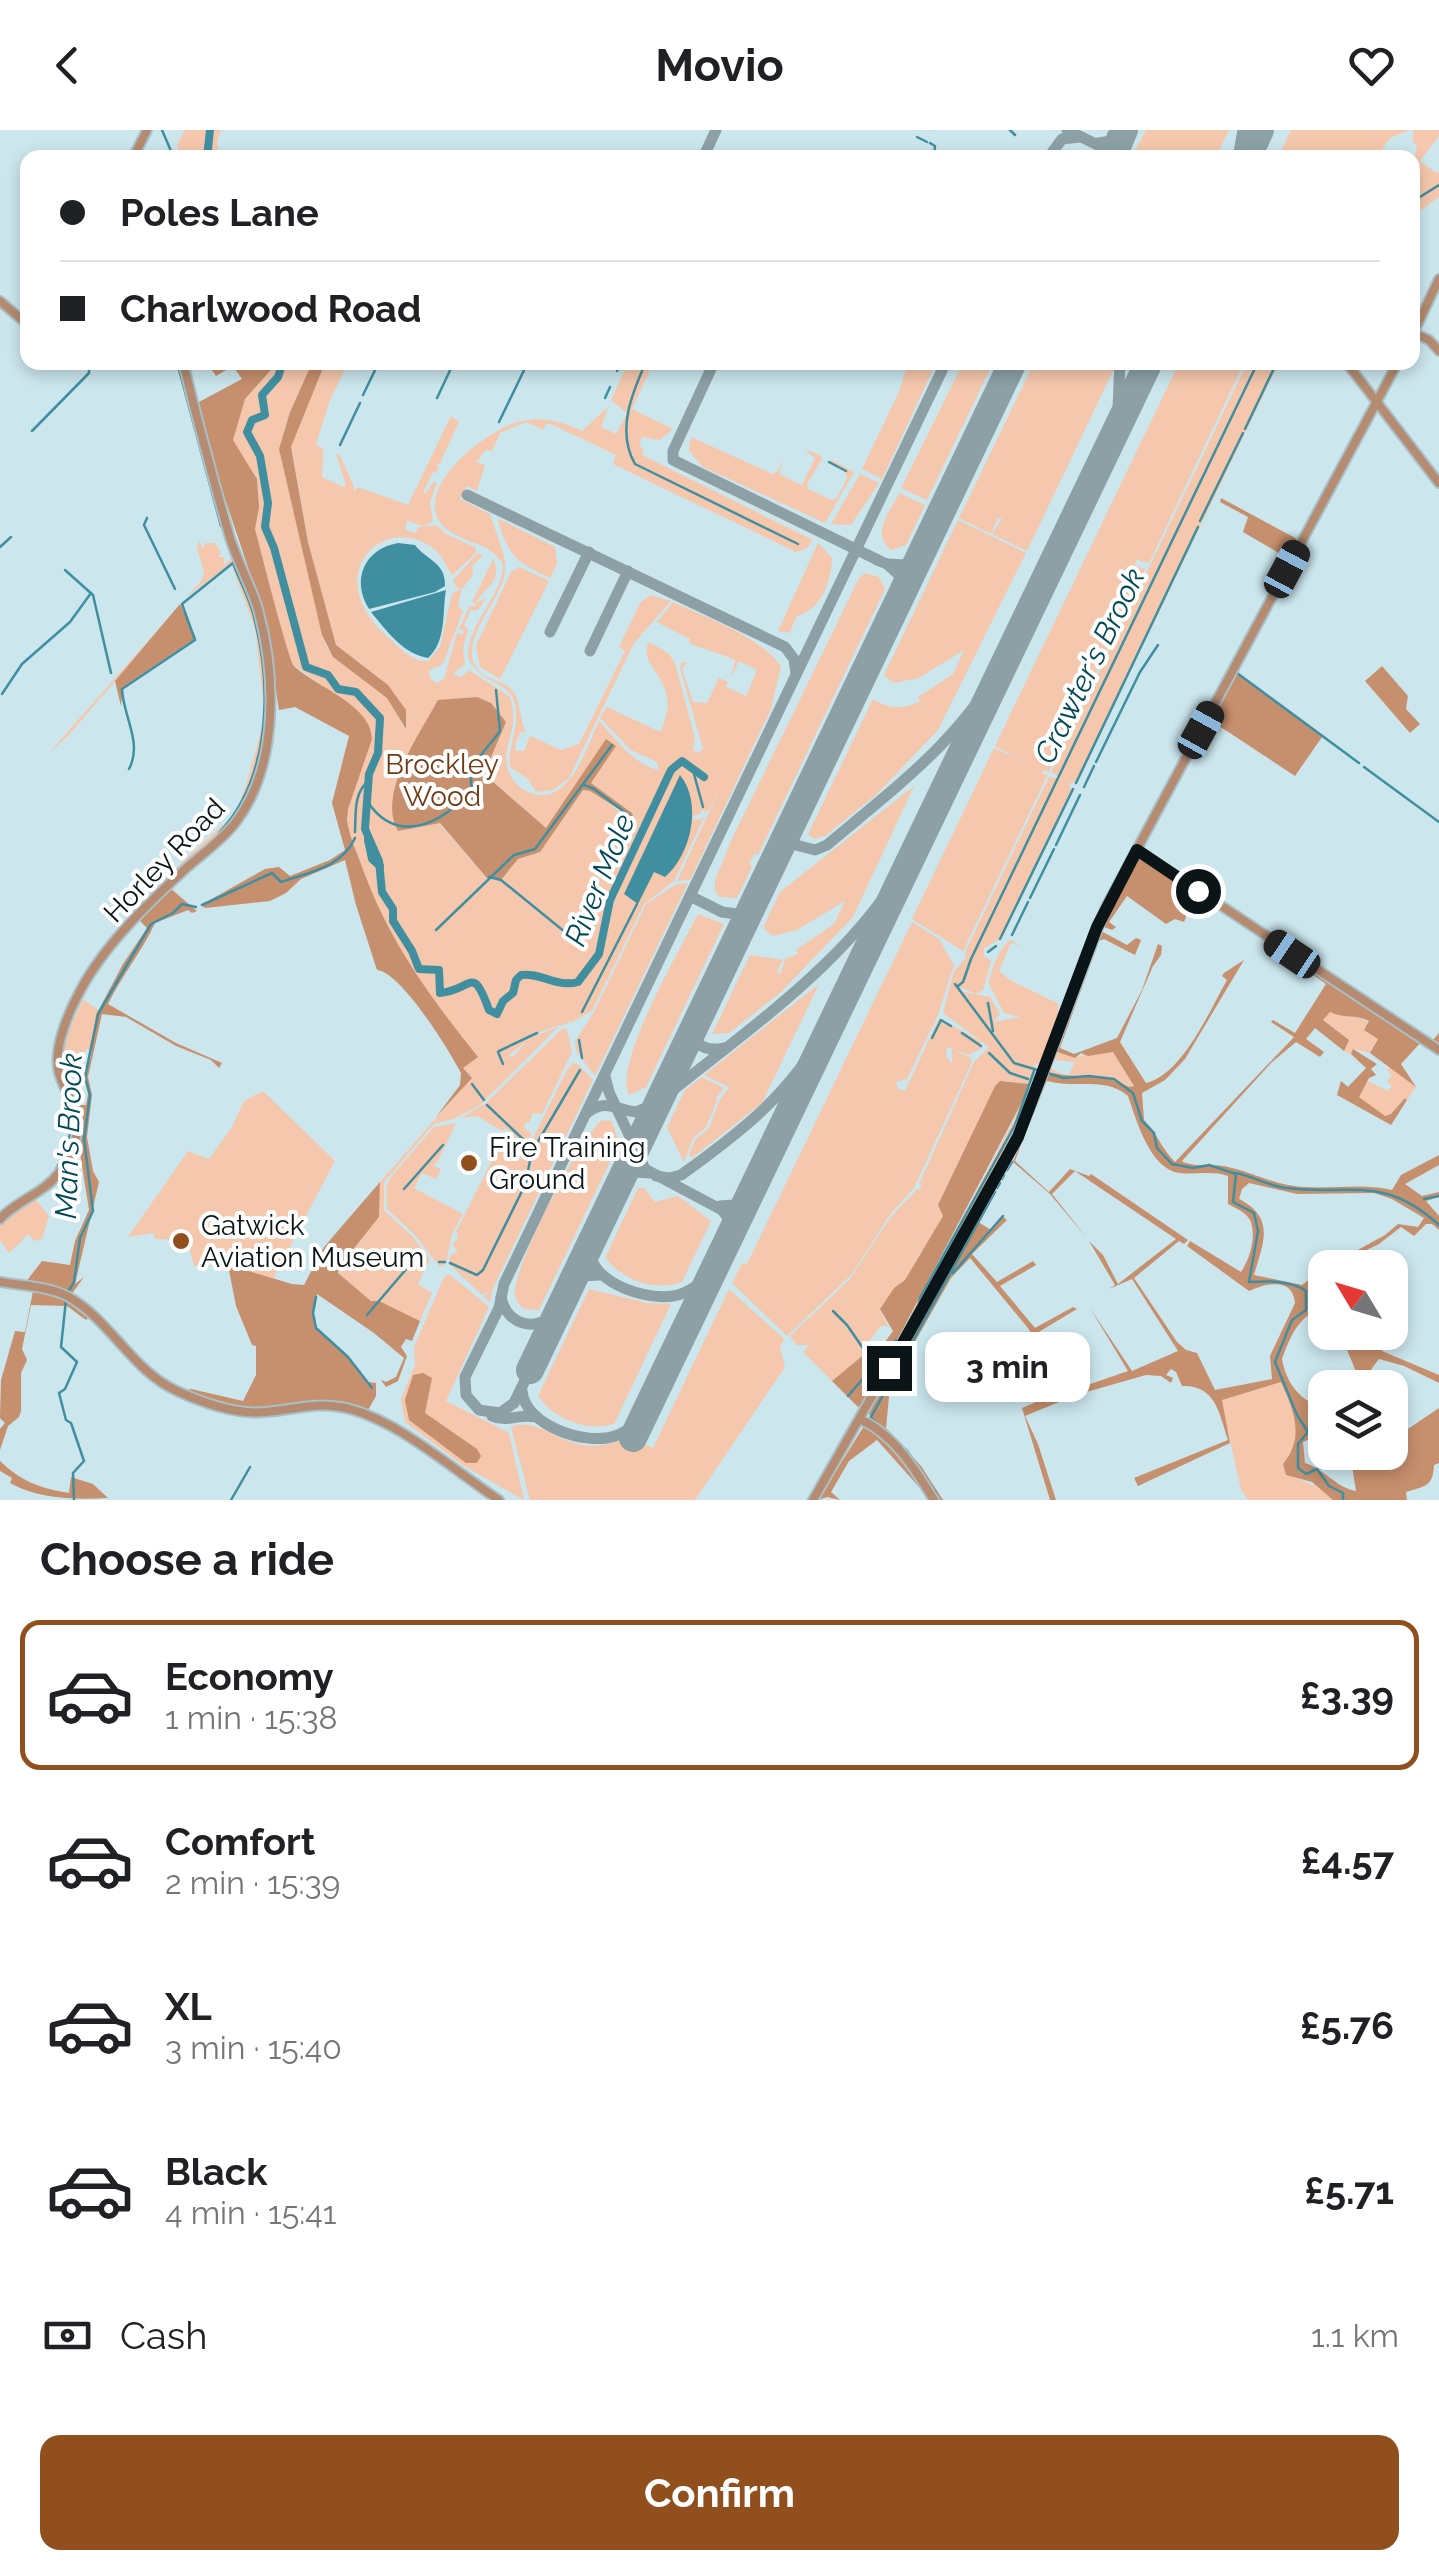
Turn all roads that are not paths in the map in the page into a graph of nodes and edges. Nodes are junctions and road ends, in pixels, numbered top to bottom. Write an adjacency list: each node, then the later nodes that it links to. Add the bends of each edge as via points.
1 (1439, 279): 4 (street)
2 (0, 301): 3 (street)
3 (20, 319)
4 (1420, 321)
5 (184, 370): 12 (street, Horley Road, via 230,537 258,610 271,722 241,816 170,882 78,994 58,1063 78,1130 61,1170)
6 (1352, 370): 8 (street)
7 (1394, 370): 8 (street)
8 (1377, 402): 9 (street); 10 (street)
9 (1438, 481)
10 (1137, 850): 11 (street); 14 (street, via 1097,927 1006,1160)
11 (1439, 1050)
12 (0, 1220)
13 (0, 1282): 15 (street, via 69,1297 152,1375 181,1393 251,1412 314,1404 360,1412)
14 (861, 1420): 16 (street); 17 (street, via 897,1449)
15 (498, 1500)
16 (813, 1500)
17 (934, 1500)

